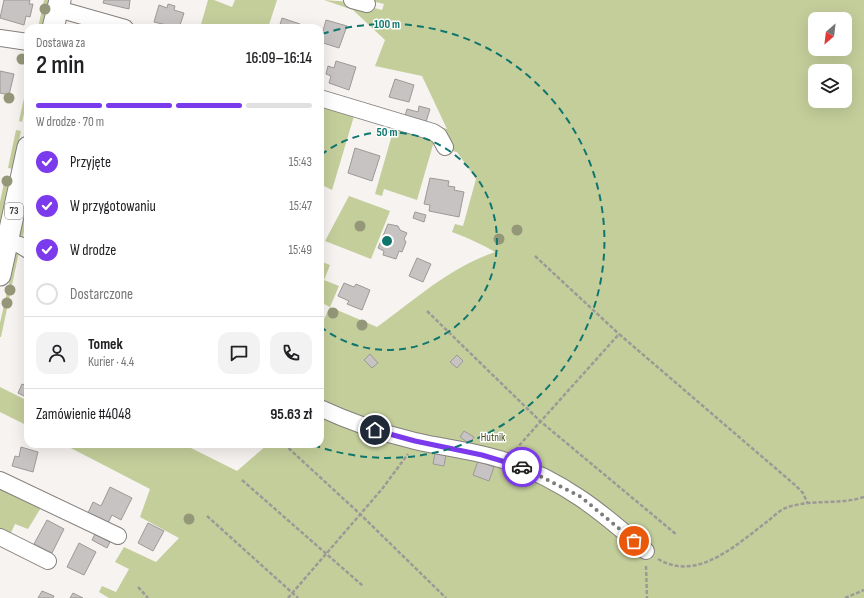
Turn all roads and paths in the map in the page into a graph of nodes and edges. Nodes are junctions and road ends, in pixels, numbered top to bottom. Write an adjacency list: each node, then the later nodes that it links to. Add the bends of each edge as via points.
1 (57, 12): 2 (street)
2 (108, 24)
3 (0, 38): 4 (street)
4 (24, 41)
5 (324, 99): 6 (street, via 433,132 439,136)
6 (444, 147)
7 (24, 163): 8 (main road, 73)
8 (6, 233): 9 (street); 11 (main road, 73)
9 (24, 248)
10 (535, 256): 13 (path)
11 (0, 275)
12 (427, 311): 15 (path)
13 (619, 334): 15 (path); 22 (path, via 789,480 803,493)
14 (324, 410): 16 (street, via 363,426)
15 (540, 421): 18 (path); 25 (path)
16 (415, 441): 18 (street); 23 (path, via 395,474)
17 (288, 448): 23 (path)
18 (506, 461): 28 (street, via 581,497)
19 (0, 480): 26 (street)
20 (242, 480): 29 (path)
21 (864, 497): 22 (path)
22 (808, 504): 28 (path, via 785,508 728,549 701,564 690,567 672,566)
23 (360, 514): 29 (path); 38 (path)
24 (207, 516): 34 (path)
25 (677, 535)
26 (118, 536)
27 (0, 537): 30 (street)
28 (646, 551): 39 (path)
29 (326, 553): 31 (path); 34 (path)
30 (48, 561)
31 (364, 586)
32 (138, 587): 35 (path)
33 (864, 590): 40 (path)
34 (292, 593): 36 (path); 37 (path)
35 (148, 598)
36 (288, 598)
37 (298, 598)
38 (446, 598)
39 (647, 598)
40 (846, 598)

